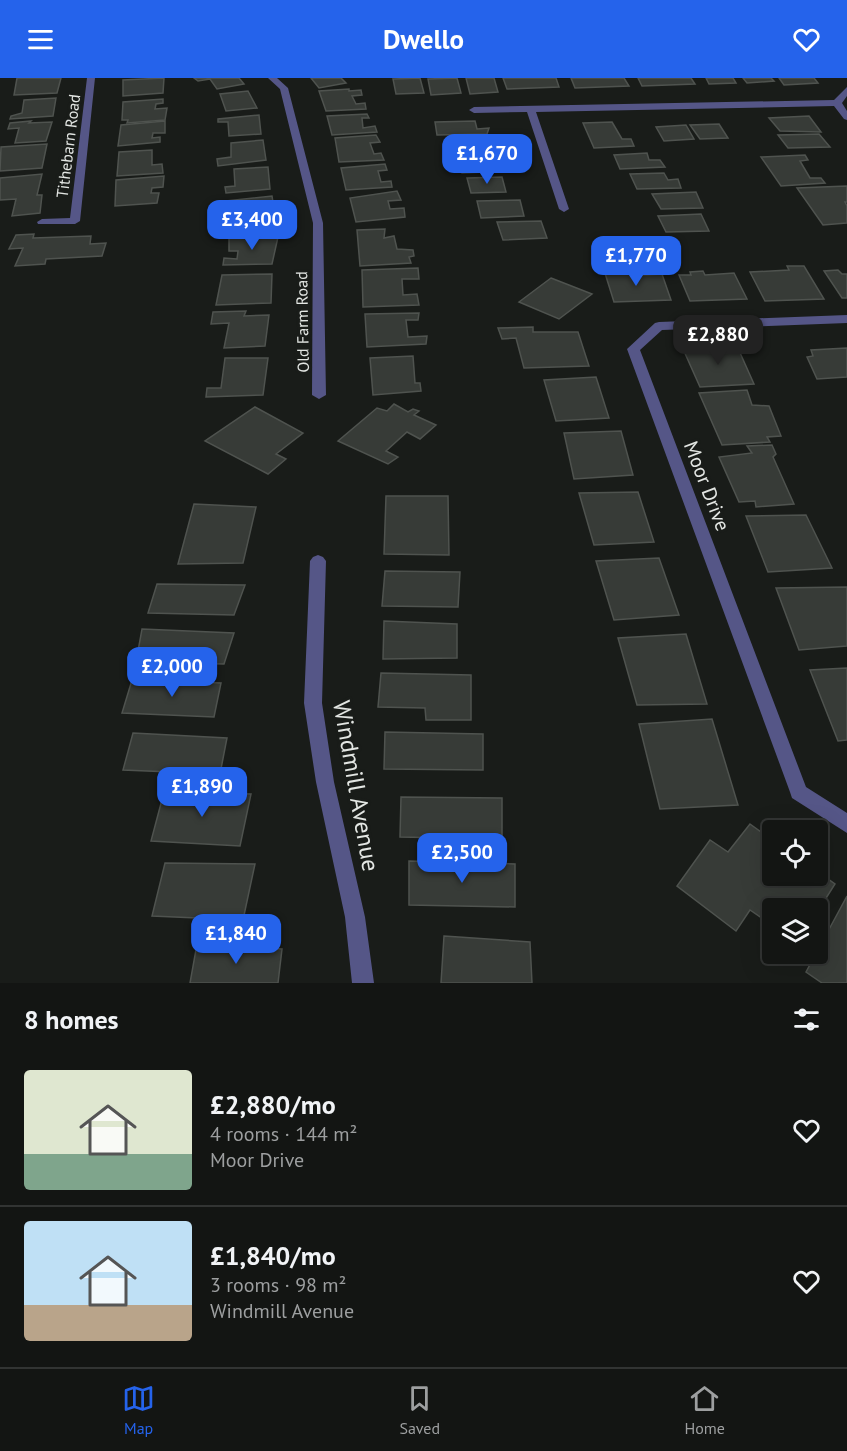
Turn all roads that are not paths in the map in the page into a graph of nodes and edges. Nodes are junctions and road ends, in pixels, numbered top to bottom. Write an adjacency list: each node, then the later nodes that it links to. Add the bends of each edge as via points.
1 (91, 78): 9 (street, Tithebarn Road, via 75,221)
2 (273, 78): 11 (street, Old Farm Road, via 284,88 318,223)
3 (847, 90): 4 (street)
4 (837, 103): 5 (street); 7 (street)
5 (531, 109): 6 (street); 8 (street)
6 (474, 110)
7 (847, 117)
8 (564, 209)
9 (42, 222)
10 (847, 320): 13 (street, Moor Drive, via 659,326 633,349 799,792)
11 (319, 395)
12 (318, 561): 14 (street, Windmill Avenue, via 313,703 325,782 355,917)
13 (847, 824)
14 (363, 983)

